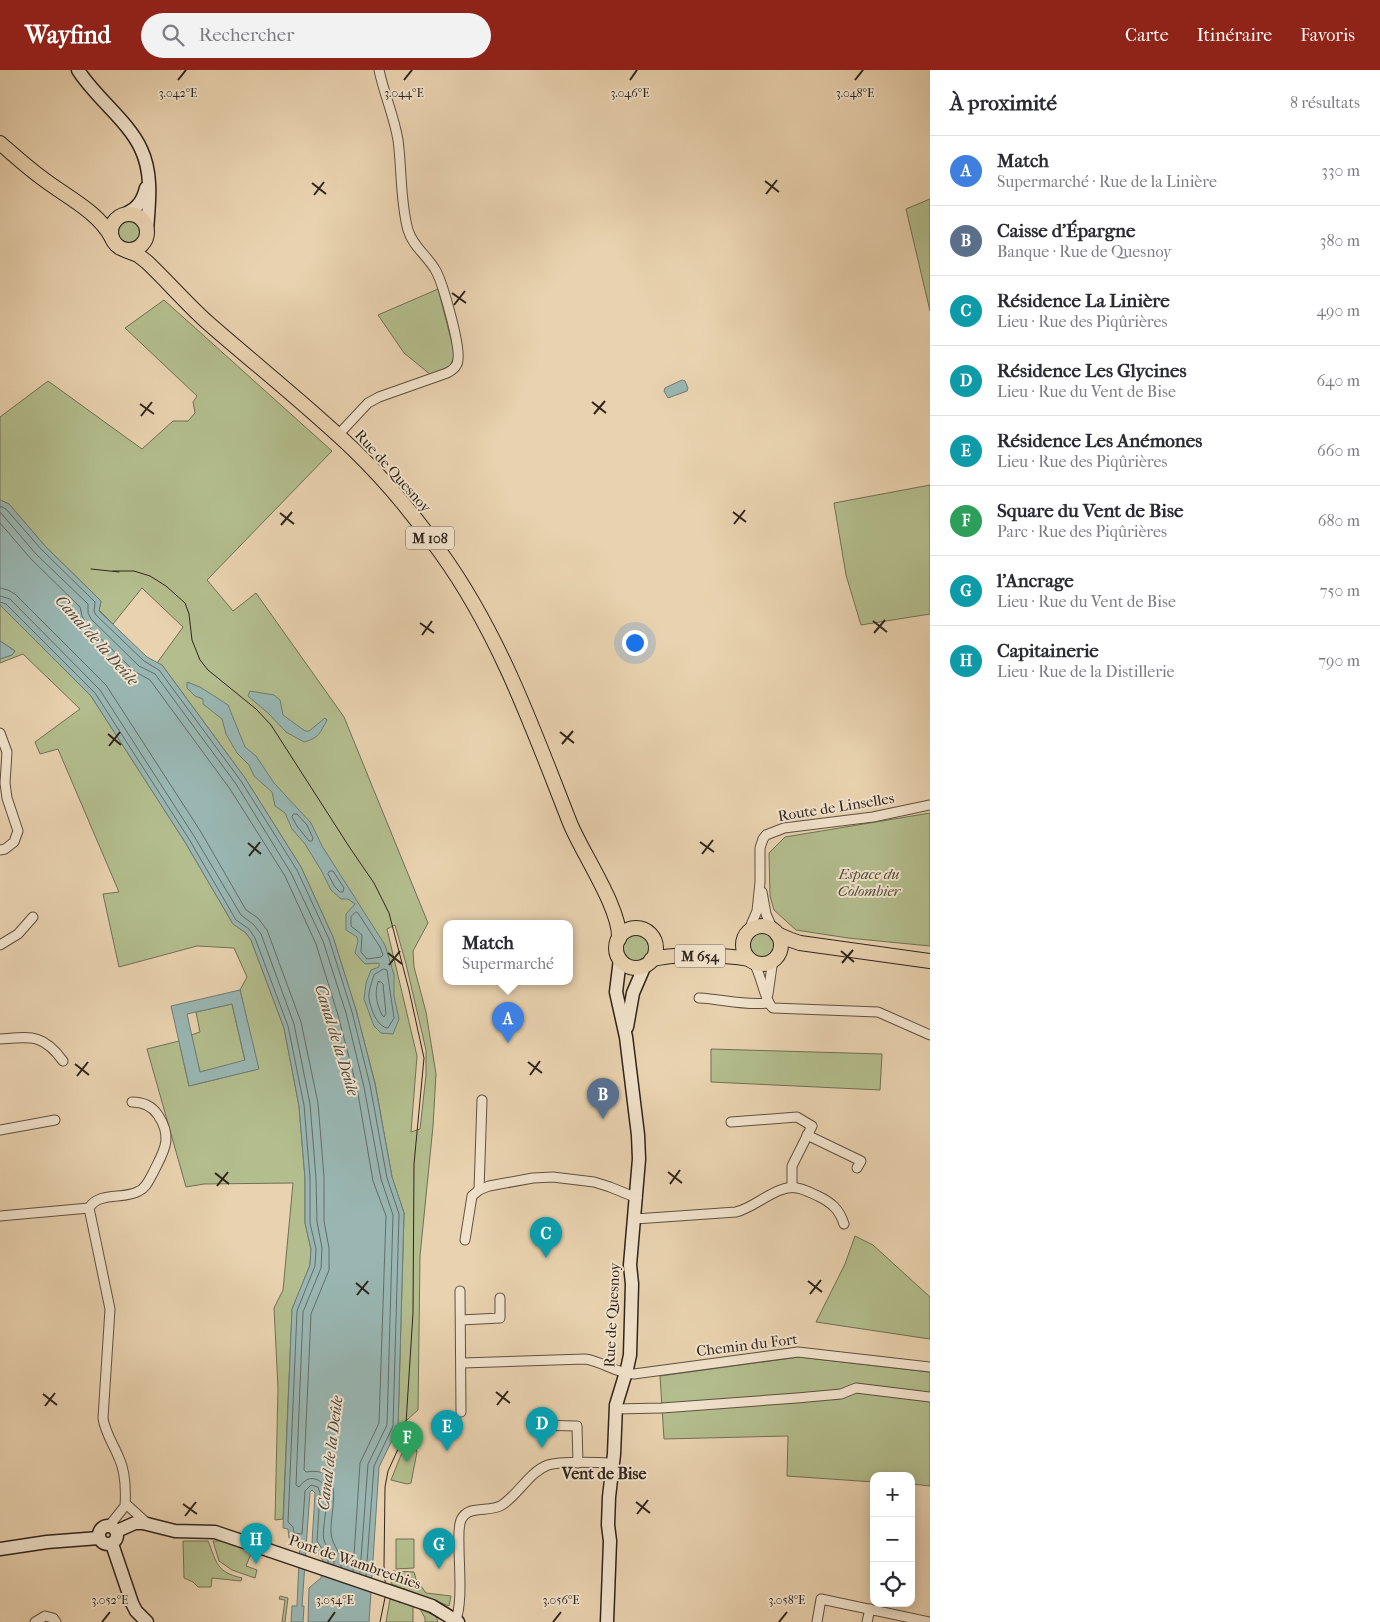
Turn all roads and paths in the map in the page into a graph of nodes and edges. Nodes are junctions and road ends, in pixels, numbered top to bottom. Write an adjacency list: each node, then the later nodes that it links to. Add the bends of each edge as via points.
1 (78, 70): 4 (street, via 138,144)
2 (379, 70): 11 (street, via 398,138 409,233 441,281 458,359 455,367 447,373 368,403)
3 (0, 142): 5 (main road, via 42,178)
4 (147, 171): 6 (street, via 143,198); 7 (street, via 150,192)
5 (76, 201): 6 (main road, via 108,214); 8 (main road, via 104,226)
6 (125, 214): 7 (main road, via 139,217 145,222); 8 (main road, via 112,226)
7 (147, 232): 9 (main road, via 140,246); 10 (main road, Rue de Quesnoy / M 108, via 156,262)
8 (112, 238): 9 (main road, via 118,247)
9 (125, 250): 10 (main road, Rue de Quesnoy / M 108, via 143,258)
10 (182, 297): 11 (main road, Rue de Quesnoy / M 108)
11 (338, 435): 14 (main road, Rue de Quesnoy / M 108, via 406,507 473,602 510,673)
12 (0, 734): 15 (street, via 7,752 7,798 18,831 14,842)
13 (930, 805): 16 (street, Route de Linselles, via 886,815 770,832 761,843)
14 (582, 848): 19 (main road, Rue de Quesnoy / M 108, via 624,916); 21 (main road, Rue de Quesnoy / M 108, via 614,914)
15 (0, 850)
16 (760, 882): 18 (street, Route de Linselles, via 766,914); 20 (street, Route de Linselles, via 757,911)
17 (33, 916): 22 (street, via 18,934)
18 (775, 932): 20 (main road, via 762,926 754,928); 23 (main road, via 794,941); 24 (main road, via 781,945)
19 (645, 933): 20 (main road, M 654, via 663,944 702,950 730,948); 21 (main road, via 627,931); 28 (main road, via 655,948)
20 (746, 936): 26 (main road, via 744,951)
21 (619, 939): 25 (main road, via 616,949)
22 (0, 945)
23 (866, 952): 24 (main road, via 799,951); 27 (main road)
24 (776, 958): 26 (main road, via 765,964); 30 (street)
25 (620, 959): 28 (main road, via 630,967 638,968); 32 (street, Rue de Quesnoy, via 616,992)
26 (751, 961): 28 (main road, M 654, via 737,957 675,955); 30 (street, via 759,971)
27 (929, 961)
28 (648, 963): 32 (street, Rue de Quesnoy, via 630,1002)
29 (698, 998): 30 (street, via 731,1003)
30 (768, 1000): 31 (street, via 771,1007 779,1009 878,1012)
31 (930, 1035)
32 (626, 1038): 44 (street, Rue de Quesnoy, via 639,1150)
33 (0, 1039): 34 (street, via 31,1036)
34 (64, 1059)
35 (482, 1100): 43 (street)
36 (132, 1102): 45 (street, via 148,1105 158,1115 166,1135 166,1148 143,1188 134,1193 96,1200)
37 (55, 1120): 39 (street)
38 (731, 1122): 40 (street, via 797,1117 812,1126)
39 (0, 1130)
40 (807, 1135): 41 (street, via 861,1161); 42 (street, via 792,1166)
41 (857, 1168)
42 (792, 1187): 47 (street, via 736,1212); 48 (street, via 832,1204)
43 (479, 1190): 44 (street, via 527,1179 559,1177 600,1183); 49 (street, via 470,1203)
44 (637, 1198): 47 (street, Rue de Quesnoy)
45 (89, 1208): 46 (street); 62 (street, via 110,1309 103,1418 123,1470)
46 (0, 1216)
47 (635, 1219): 55 (street, Rue de Quesnoy, via 630,1265 630,1355)
48 (844, 1224)
49 (465, 1240)
50 (460, 1291): 52 (street)
51 (500, 1298): 52 (street, via 500,1318)
52 (460, 1320): 53 (street)
53 (462, 1363): 55 (street, via 585,1359); 58 (street)
54 (930, 1367): 55 (street, Chemin du Fort, via 798,1352)
55 (626, 1374): 57 (street, Rue de Quesnoy)
56 (930, 1396): 57 (street, via 856,1388 841,1394)
57 (615, 1409): 61 (street, Rue de Quesnoy)
58 (461, 1412)
59 (532, 1425): 60 (street, via 577,1426)
60 (578, 1463): 61 (street); 72 (street, via 548,1465 503,1504 471,1511 463,1517 459,1532)
61 (613, 1463): 73 (street, Rue de Quesnoy, via 608,1525)
62 (126, 1504): 63 (street); 64 (street)
63 (148, 1524): 64 (street, via 135,1523); 72 (street, Pont de Wambrechies, bridge, via 175,1532 215,1532 432,1606)
64 (113, 1529): 65 (street, via 101,1529); 66 (street, via 117,1538)
65 (99, 1538): 66 (street); 67 (street)
66 (112, 1544): 71 (street, via 132,1603)
67 (0, 1549)
68 (870, 1609): 74 (street, via 821,1599); 75 (street); 76 (street)
69 (35, 1622): 70 (street, via 45,1616)
70 (56, 1622)
71 (147, 1622)
72 (456, 1622)
73 (607, 1622)
74 (817, 1622)
75 (867, 1622)
76 (930, 1622)

